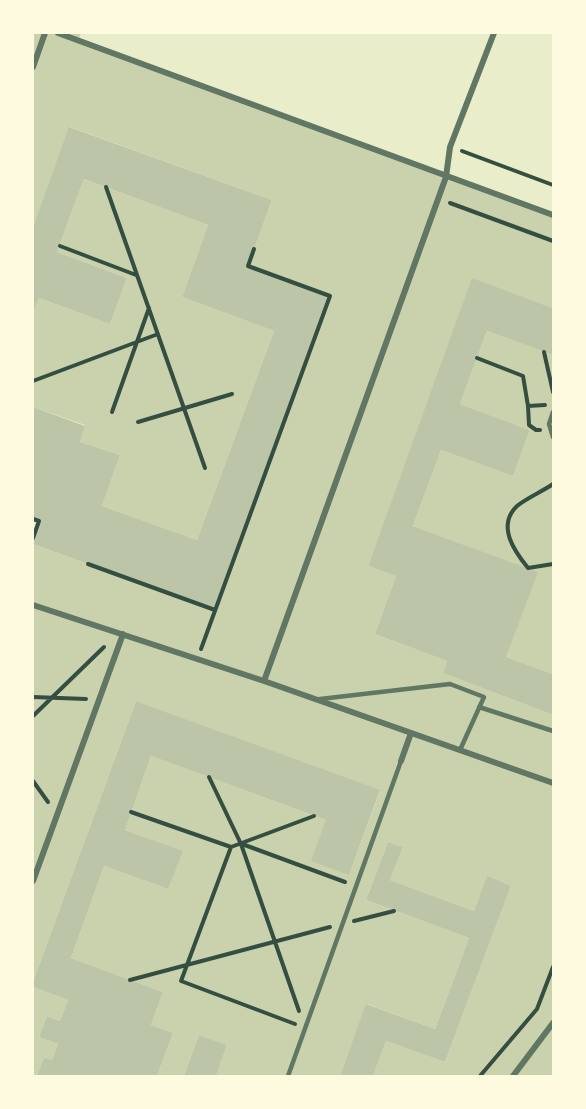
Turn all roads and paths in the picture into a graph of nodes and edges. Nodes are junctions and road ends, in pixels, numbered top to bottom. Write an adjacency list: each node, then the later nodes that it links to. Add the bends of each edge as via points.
1 (45, 33): 4 (street)
2 (58, 33): 6 (street)
3 (494, 33): 5 (street)
4 (33, 67)
5 (450, 147): 6 (street); 7 (path)
6 (446, 177): 9 (street); 10 (street)
7 (553, 185)
8 (106, 187): 14 (path)
9 (438, 199): 11 (path); 40 (street)
10 (553, 215)
11 (553, 240)
12 (60, 246): 14 (path)
13 (254, 249): 36 (path, via 248,266 330,296)
14 (137, 275): 16 (path)
15 (150, 305): 24 (path)
16 (158, 334): 19 (path); 29 (path)
17 (544, 352): 20 (path)
18 (477, 358): 23 (path, via 524,376)
19 (33, 381)
20 (553, 392)
21 (232, 394): 26 (path)
22 (553, 404): 23 (path)
23 (528, 406): 27 (path, via 529,425 536,430)
24 (112, 412)
25 (553, 412): 27 (lane)
26 (138, 422)
27 (550, 428): 28 (lane)
28 (553, 437)
29 (205, 468)
30 (553, 484): 34 (path, via 517,506 509,517 507,532 528,568)
31 (33, 519): 32 (path, via 39,521)
32 (33, 538)
33 (88, 564): 36 (path)
34 (553, 564)
35 (33, 604): 37 (street)
36 (215, 610): 39 (path)
37 (123, 634): 39 (street); 43 (street)
38 (105, 646): 42 (path)
39 (198, 659): 40 (street)
40 (264, 681): 44 (street)
41 (33, 697): 42 (path)
42 (51, 698): 43 (path); 46 (path)
43 (99, 699): 55 (street)
44 (318, 700): 45 (lane, via 450,684 484,697); 48 (street)
45 (479, 707): 47 (lane); 49 (lane)
46 (33, 716)
47 (553, 731)
48 (411, 732): 49 (street); 50 (street)
49 (460, 750): 53 (street)
50 (401, 761): 60 (lane)
51 (209, 777): 57 (path)
52 (33, 781): 55 (path)
53 (553, 783)
54 (131, 812): 58 (path)
55 (57, 815): 59 (street)
56 (314, 816): 57 (path)
57 (242, 844): 58 (path); 60 (path); 63 (path)
58 (231, 847): 67 (path, via 181,981)
59 (33, 881)
60 (356, 886): 62 (lane)
61 (394, 910): 62 (path)
62 (343, 924): 63 (path); 67 (lane)
63 (274, 942): 65 (path); 67 (path)
64 (553, 967): 69 (path, via 537,1009)
65 (130, 980)
66 (553, 1023): 70 (street)
67 (305, 1028): 68 (lane)
68 (288, 1076)
69 (480, 1076)
70 (513, 1076)

